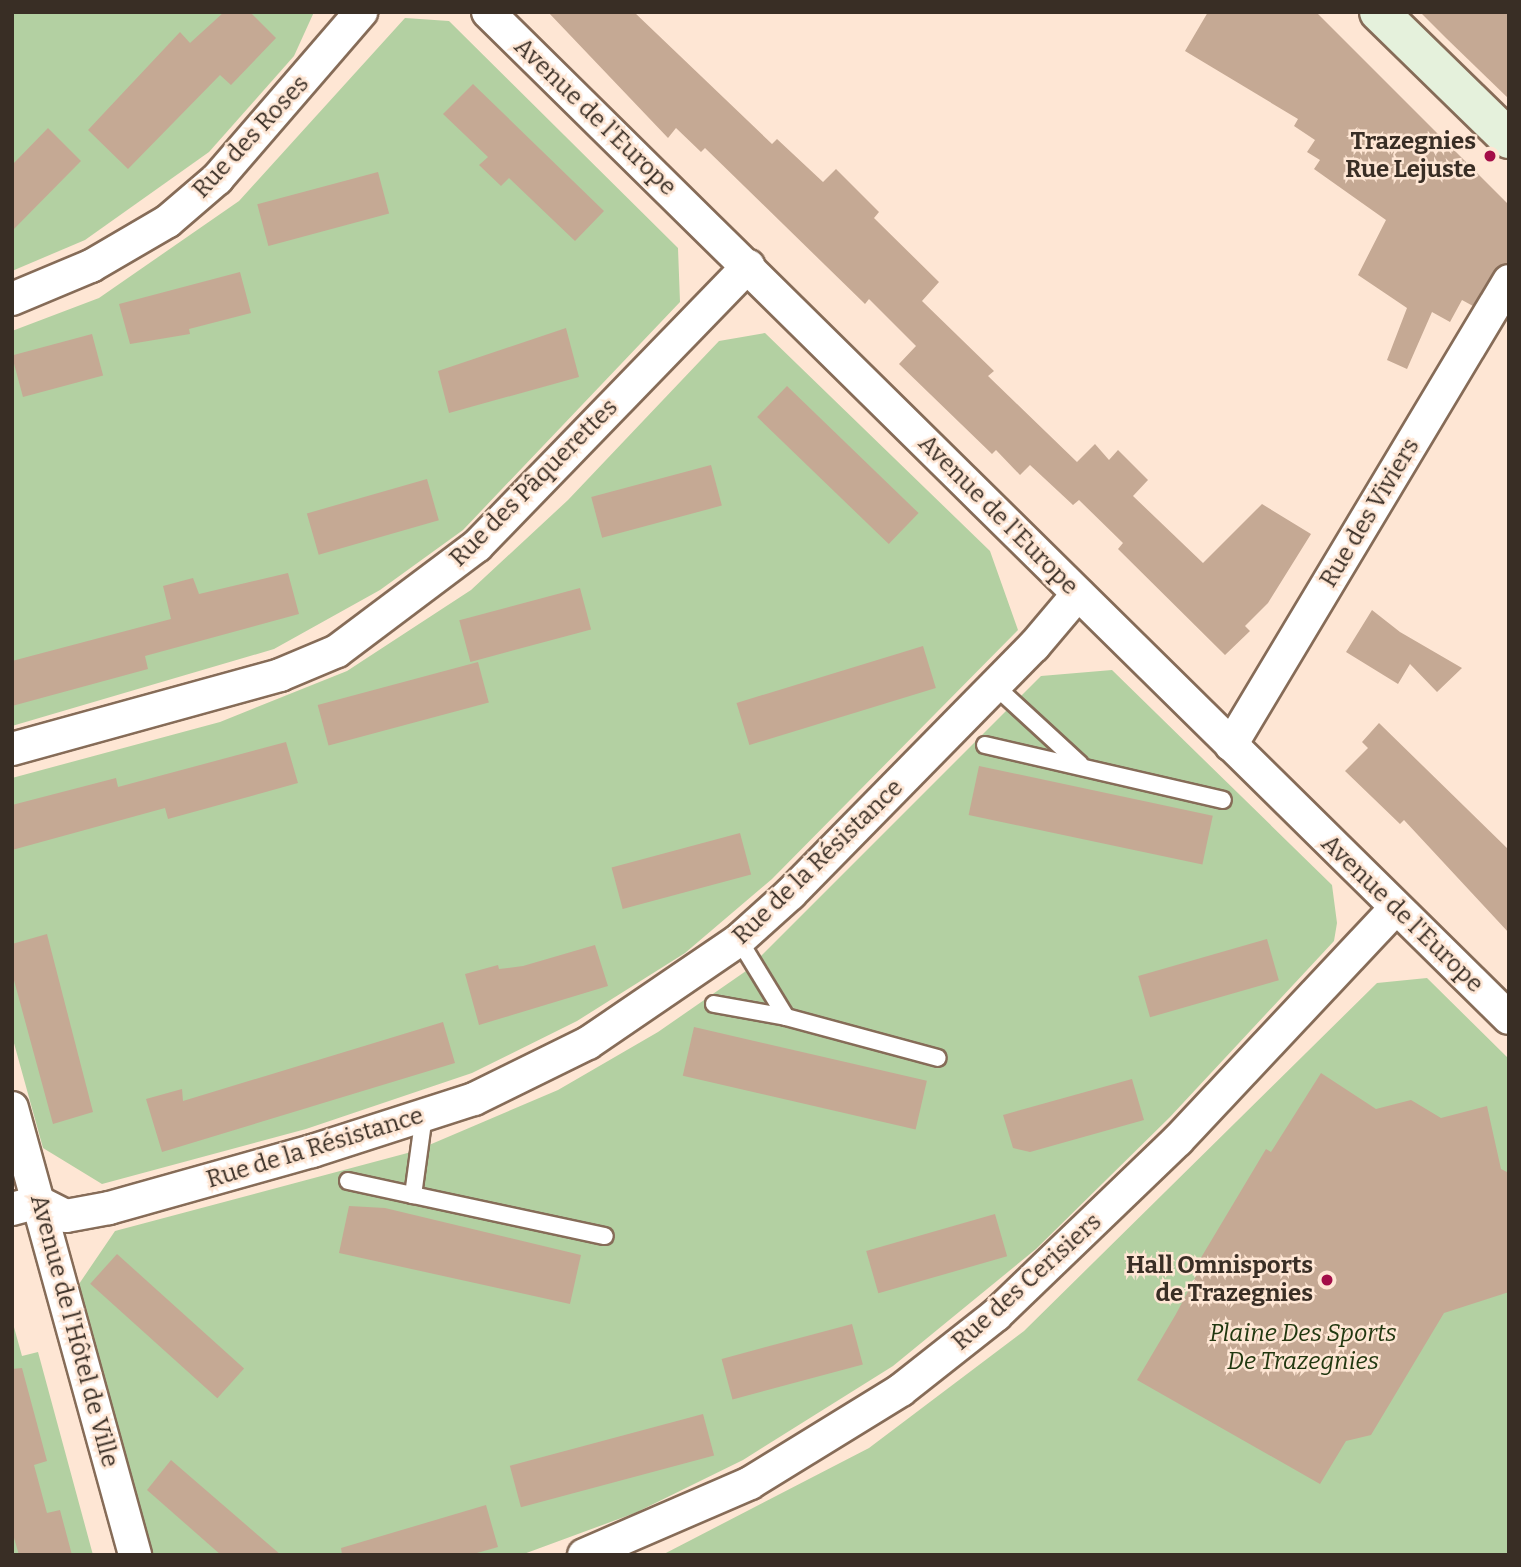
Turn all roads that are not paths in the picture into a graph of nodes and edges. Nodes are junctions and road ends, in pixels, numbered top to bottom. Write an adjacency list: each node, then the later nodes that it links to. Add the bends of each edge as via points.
1 (361, 12): 7 (street, Rue des Roses, via 217,179 168,221 91,266)
2 (488, 12): 5 (street, Avenue de l'Europe)
3 (1379, 12): 4 (main road)
4 (1509, 139)
5 (748, 266): 8 (street, Avenue de l'Europe); 12 (street, Rue des Pâquerettes, via 477,546 337,651 280,675)
6 (1509, 281): 11 (street, Rue des Viviers)
7 (12, 299)
8 (1078, 594): 9 (street, Rue de la Résistance); 11 (street, Avenue de l'Europe)
9 (994, 685): 13 (lane); 16 (street, Rue de la Résistance)
10 (985, 745): 13 (lane)
11 (1231, 745): 15 (street, Avenue de l'Europe)
12 (12, 749)
13 (1080, 764): 14 (lane)
14 (1223, 800)
15 (1395, 909): 19 (street, Avenue de l'Europe); 28 (street, Rue des Cerisiers, via 1178,1140 985,1323 901,1390 750,1483)
16 (739, 940): 18 (lane); 22 (street, Rue de la Résistance, via 588,1043 474,1099)
17 (714, 1004): 18 (lane)
18 (786, 1017): 20 (lane)
19 (1509, 1018)
20 (938, 1058)
21 (12, 1108): 25 (street, Avenue de l'Hôtel de Ville)
22 (424, 1115): 24 (lane); 25 (street, Rue de la Résistance, via 109,1208 66,1216)
23 (348, 1181): 24 (lane)
24 (413, 1195): 26 (lane)
25 (25, 1205): 27 (street, Avenue de l'Hôtel de Ville)
26 (605, 1236)
27 (135, 1555)
28 (584, 1555)

